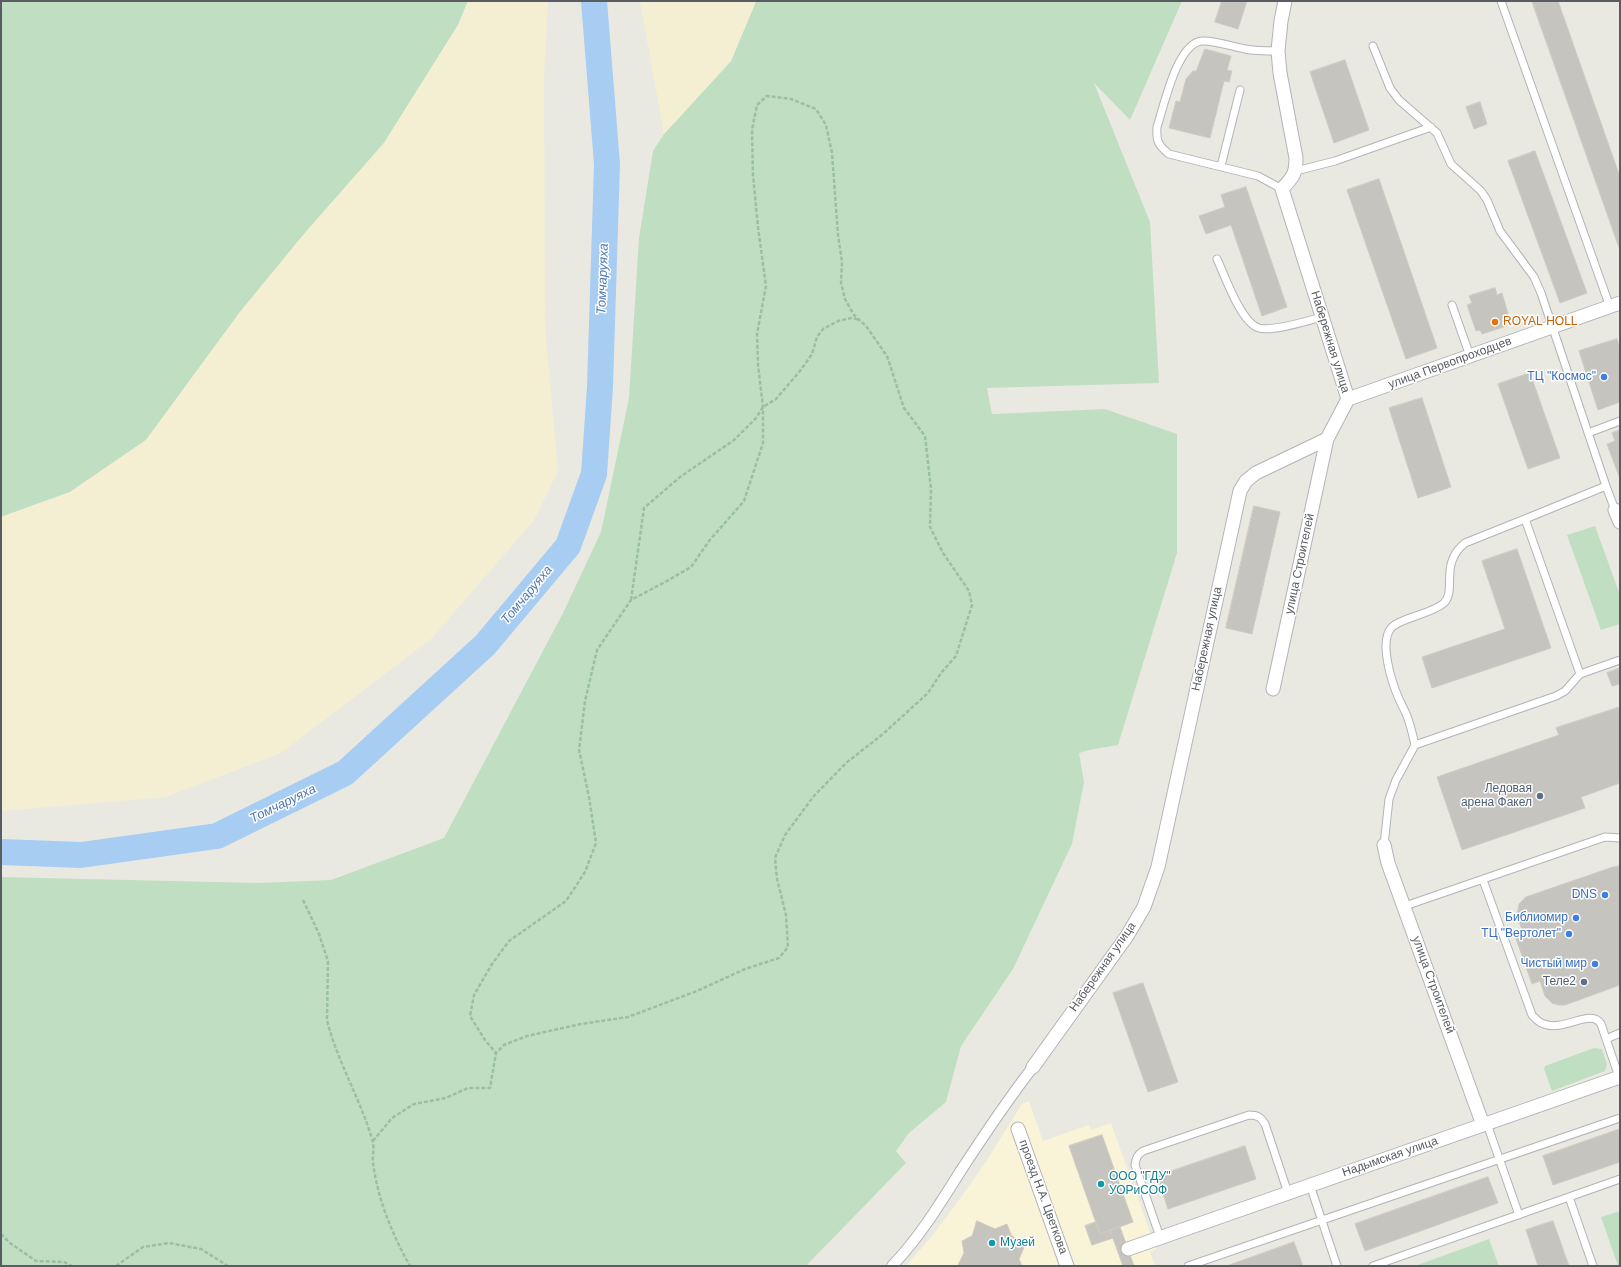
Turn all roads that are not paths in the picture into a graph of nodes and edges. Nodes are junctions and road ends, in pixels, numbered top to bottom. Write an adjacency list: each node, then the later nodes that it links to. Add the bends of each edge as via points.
1 (1285, 1): 4 (street)
2 (1500, 1): 12 (lane)
3 (1373, 46): 6 (lane, via 1390,88 1399,100)
4 (1278, 51): 7 (lane, via 1247,50 1204,40 1194,42 1178,62 1157,127 1156,138 1160,147 1169,154); 8 (street)
5 (1240, 90): 7 (lane)
6 (1431, 127): 8 (lane, via 1335,161); 14 (lane, via 1437,133 1451,164 1481,191 1500,231 1534,277)
7 (1221, 166): 9 (lane, via 1258,176)
8 (1296, 171): 9 (street)
9 (1282, 189): 13 (street, Набережная улица)
10 (1217, 259): 13 (lane, via 1243,316 1259,329 1272,329)
11 (1452, 305): 15 (lane)
12 (1615, 305): 14 (street, улица Первопроходцев)
13 (1322, 317): 16 (street, Набережная улица)
14 (1552, 327): 15 (street, улица Первопроходцев); 18 (lane)
15 (1470, 356): 16 (street, улица Первопроходцев)
16 (1348, 399): 19 (street, Набережная улица)
17 (1620, 421): 18 (lane)
18 (1588, 432): 20 (lane)
19 (1328, 439): 26 (street, улица Строителей); 34 (street, Набережная улица, via 1256,473 1246,481 1240,491 1158,867 1144,907 1127,936)
20 (1606, 486): 21 (lane); 22 (lane)
21 (1618, 509): 23 (street)
22 (1525, 519): 25 (lane); 27 (lane, via 1465,542 1452,558 1449,569 1449,594 1445,602 1393,626 1387,634 1390,673 1408,717)
23 (1620, 522)
24 (1620, 660): 25 (lane)
25 (1580, 674): 27 (lane, via 1565,691 1556,696)
26 (1273, 689)
27 (1415, 745): 29 (lane, via 1389,799)
28 (1620, 838): 30 (lane, via 1605,837)
29 (1384, 845): 31 (street, улица Строителей, via 1388,863)
30 (1483, 880): 31 (lane); 33 (lane, via 1532,1015 1545,1025 1556,1027 1592,1017 1598,1019)
31 (1405, 906): 37 (street, улица Строителей)
32 (1620, 1033): 33 (lane)
33 (1606, 1039): 35 (lane)
34 (1033, 1067): 49 (street, Набережная улица, via 1004,1105 930,1218)
35 (1620, 1077): 37 (street, Надымская улица)
36 (1620, 1118): 39 (lane)
37 (1485, 1124): 39 (lane); 41 (street, Надымская улица)
38 (1018, 1128): 50 (street, проезд Н.А. Цветкова)
39 (1499, 1160): 44 (lane); 45 (lane)
40 (1620, 1179): 43 (lane)
41 (1310, 1185): 42 (street, Надымская улица); 45 (lane)
42 (1288, 1193): 46 (street, Надымская улица); 46 (lane, via 1265,1124 1256,1116 1249,1116 1144,1151 1138,1155 1136,1165)
43 (1569, 1197): 44 (lane); 53 (lane)
44 (1519, 1214): 48 (lane)
45 (1322, 1220): 51 (lane); 52 (lane)
46 (1160, 1237): 47 (street, Надымская улица)
47 (1128, 1248)
48 (1376, 1265)
49 (892, 1266)
50 (1067, 1266)
51 (1188, 1266)
52 (1337, 1266)
53 (1593, 1266)

